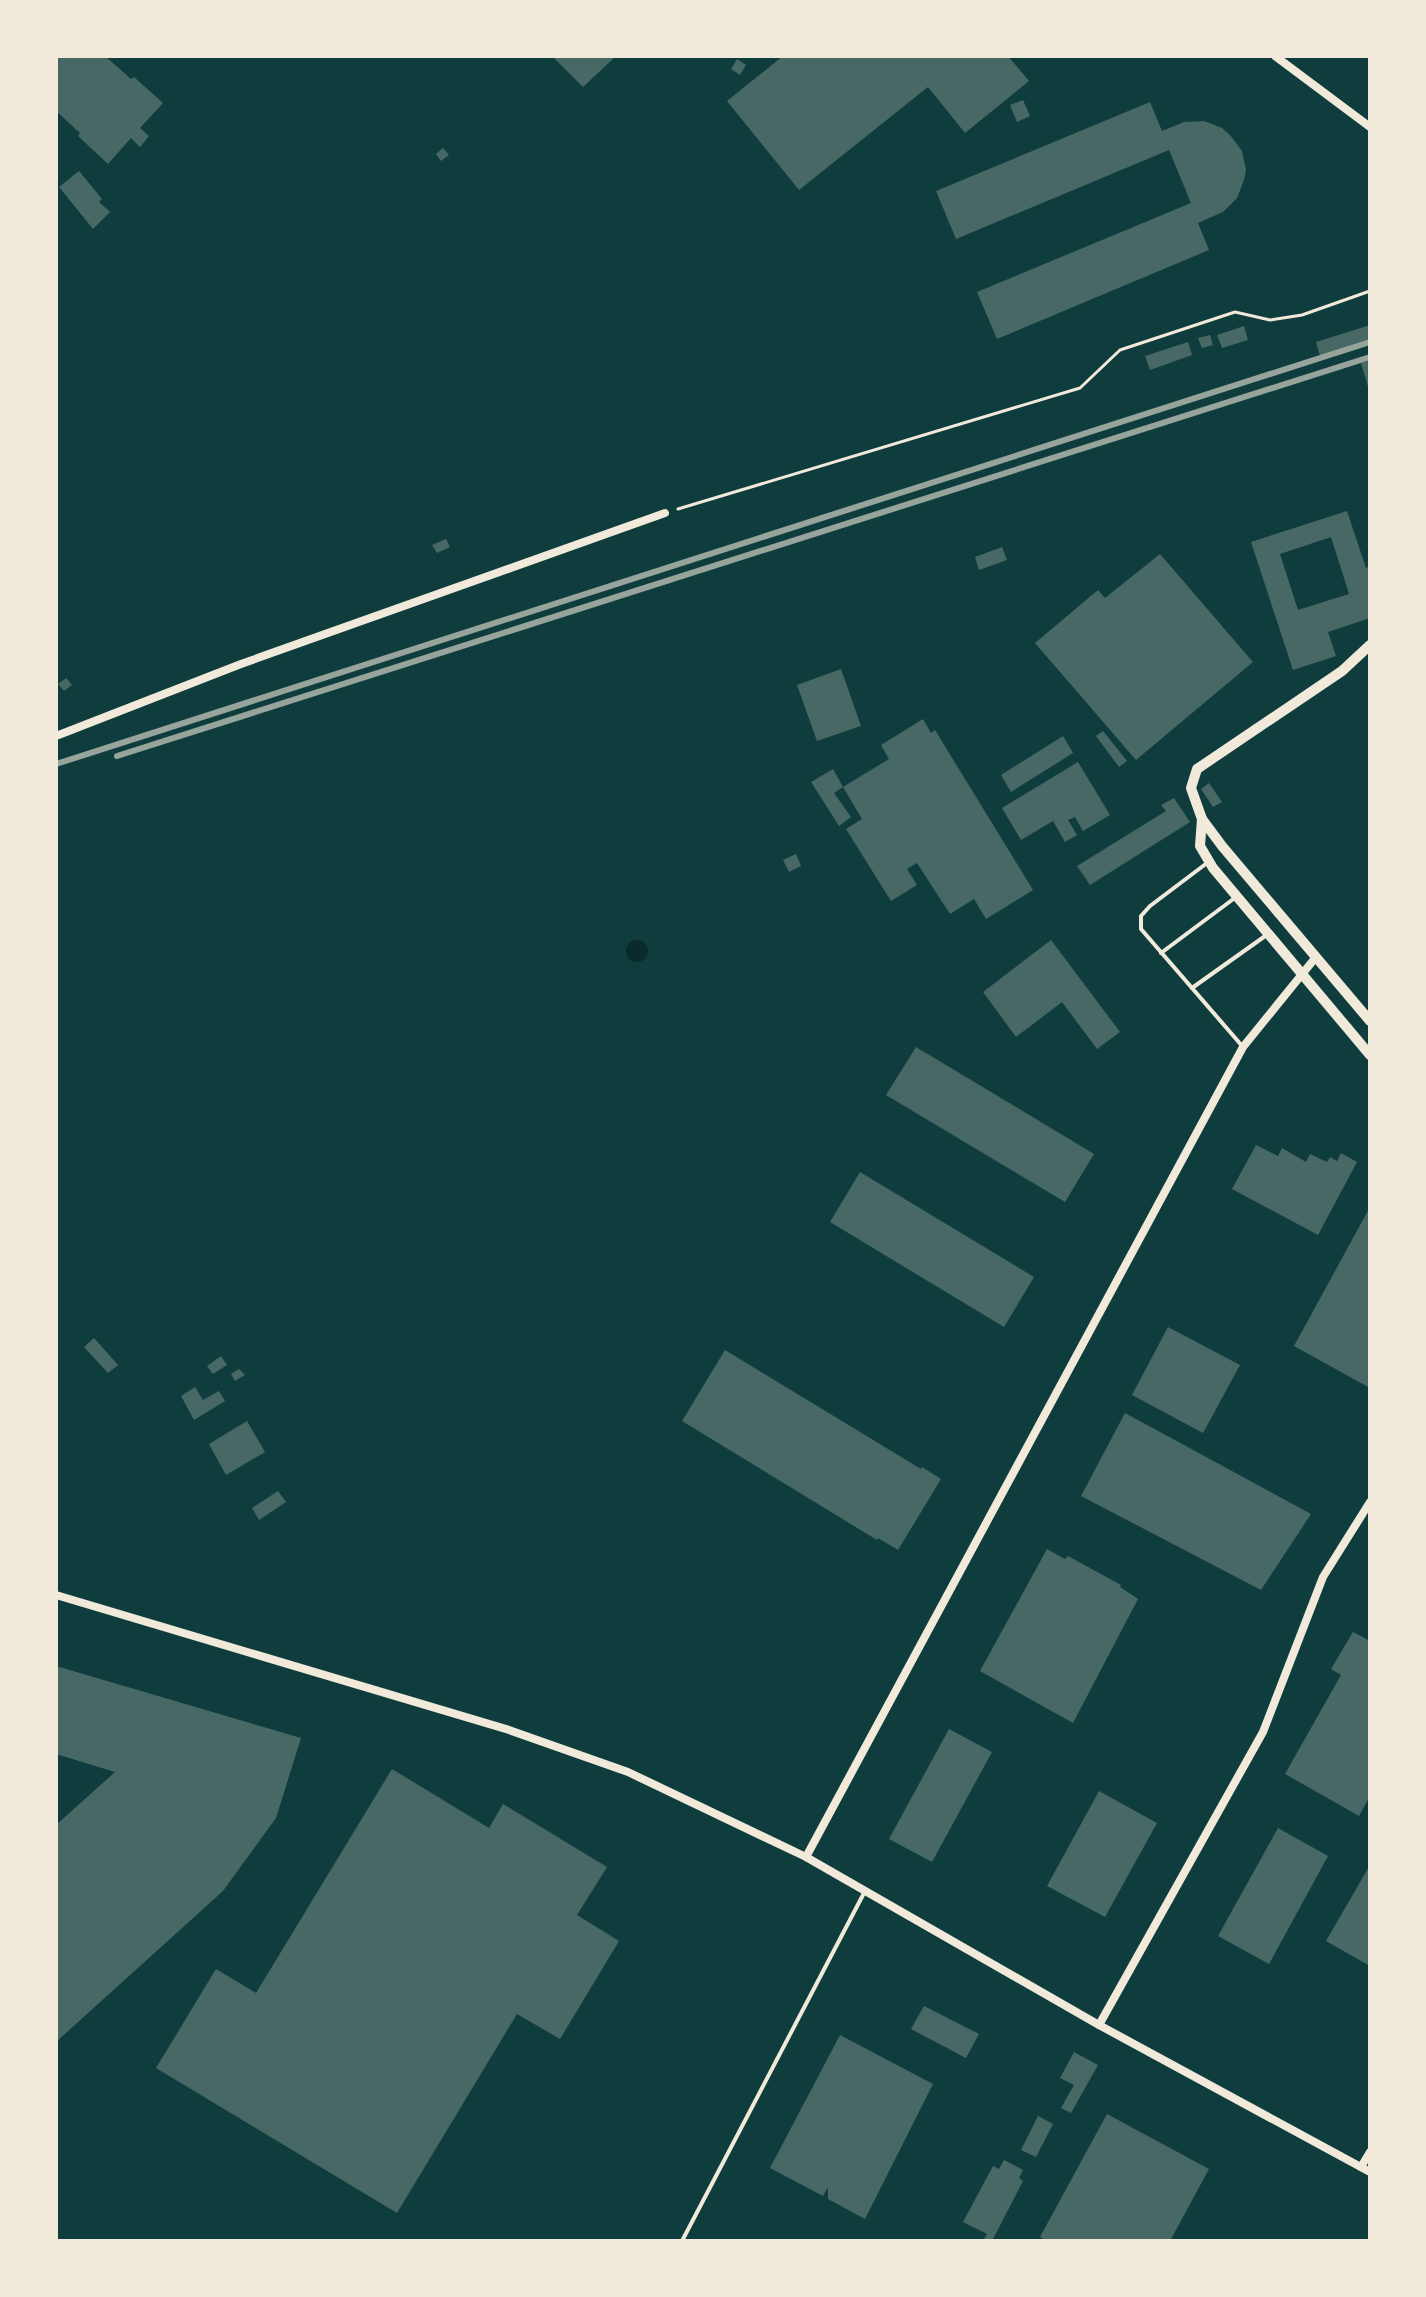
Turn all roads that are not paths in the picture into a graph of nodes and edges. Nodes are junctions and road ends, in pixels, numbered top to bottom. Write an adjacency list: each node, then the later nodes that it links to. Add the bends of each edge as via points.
1 (1275, 56): 2 (street)
2 (1370, 127)
3 (665, 513): 5 (street)
4 (1370, 645): 6 (street, via 1342,671 1197,769 1191,788)
5 (56, 736)
6 (1202, 819): 7 (street, via 1200,846); 11 (street)
7 (1209, 862): 8 (street); 10 (lane, via 1141,916 1141,929)
8 (1237, 897): 9 (street); 10 (lane)
9 (1268, 934): 12 (street); 13 (lane)
10 (1161, 953): 13 (lane)
11 (1316, 957): 12 (street); 14 (street)
12 (1301, 973): 15 (street); 16 (street)
13 (1192, 988): 15 (lane)
14 (1370, 1021)
15 (1243, 1047): 19 (street)
16 (1370, 1055)
17 (1370, 1502): 21 (street, via 1323,1577 1263,1732)
18 (56, 1595): 19 (street, via 509,1730 628,1772)
19 (806, 1857): 20 (street)
20 (865, 1891): 21 (street); 24 (lane)
21 (1099, 2025): 23 (street)
22 (1370, 2152): 23 (street)
23 (1366, 2170)
24 (682, 2241)

